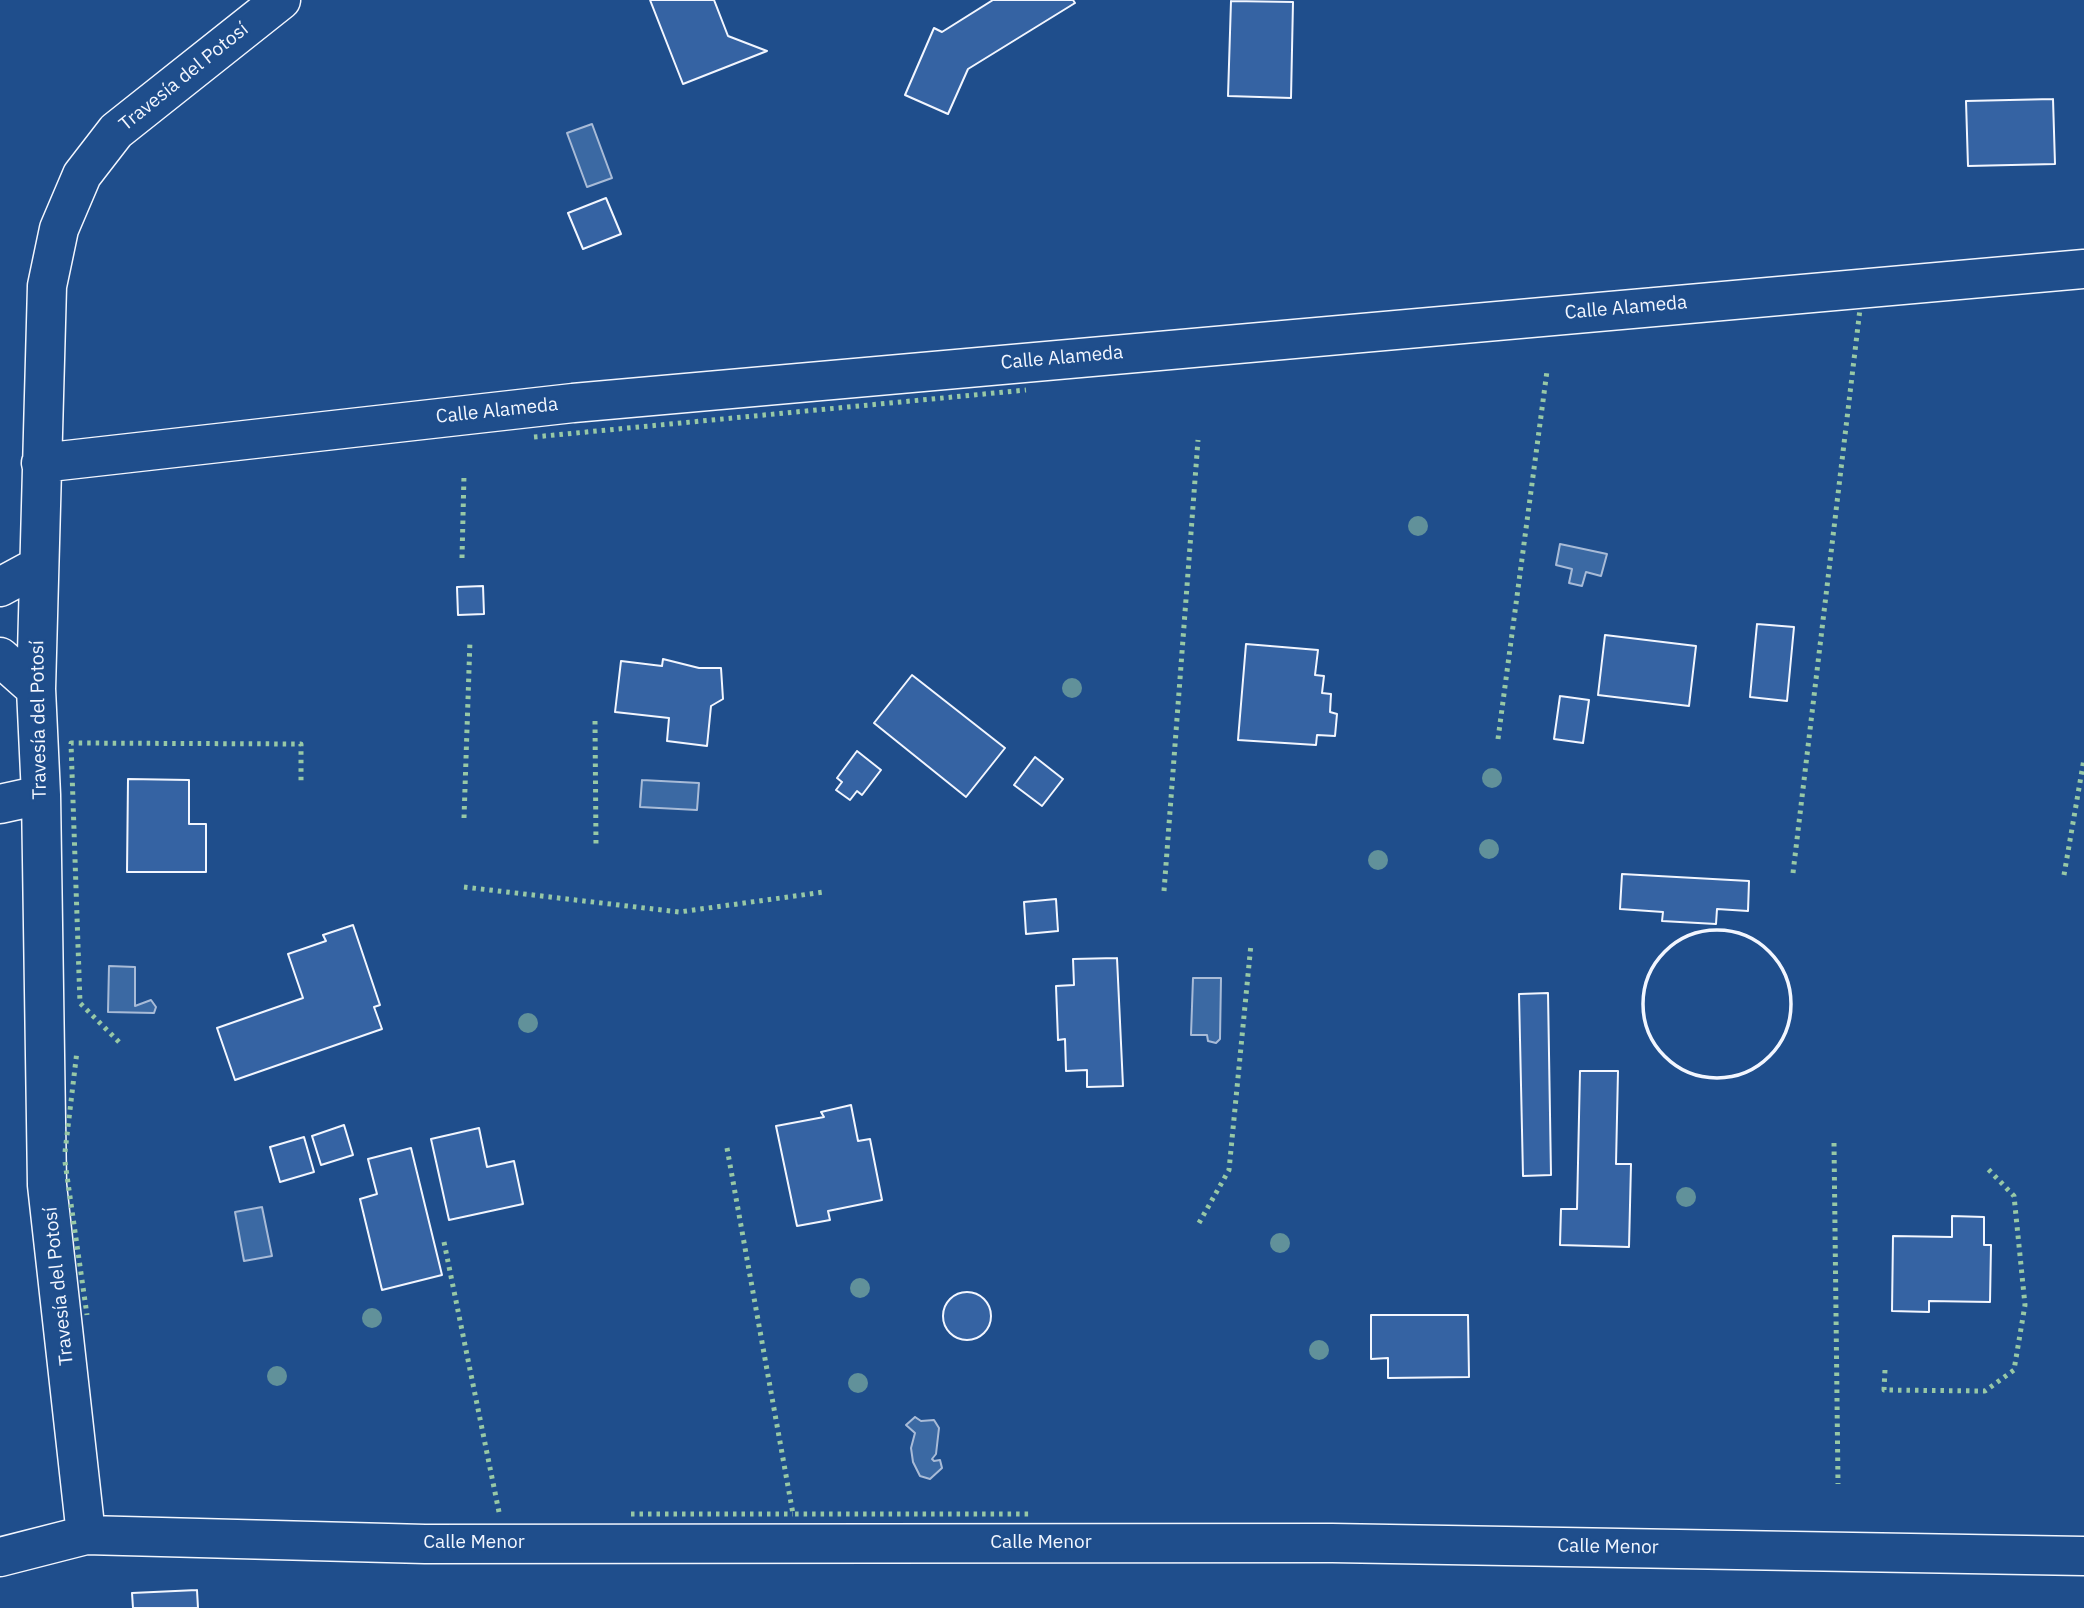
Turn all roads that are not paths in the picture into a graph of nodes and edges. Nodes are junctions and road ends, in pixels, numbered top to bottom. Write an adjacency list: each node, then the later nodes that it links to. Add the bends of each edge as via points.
1 (281, 0): 3 (street, Travesía del Potosí, via 116,131 82,176 60,229 47,286)
2 (2084, 269): 3 (street, Calle Alameda, via 573,403)
3 (41, 463): 4 (street, Travesía del Potosí)
4 (39, 566): 5 (street); 7 (street, Travesía del Potosí)
5 (0, 587)
6 (0, 657): 7 (street)
7 (36, 689): 8 (street, Travesía del Potosí)
8 (41, 794): 9 (street); 10 (street, Travesía del Potosí, via 47,1185)
9 (0, 804)
10 (86, 1535): 11 (street, Calle Menor, via 425,1544 1332,1542); 12 (street, Calle Menor)
11 (2084, 1556)
12 (0, 1557)

